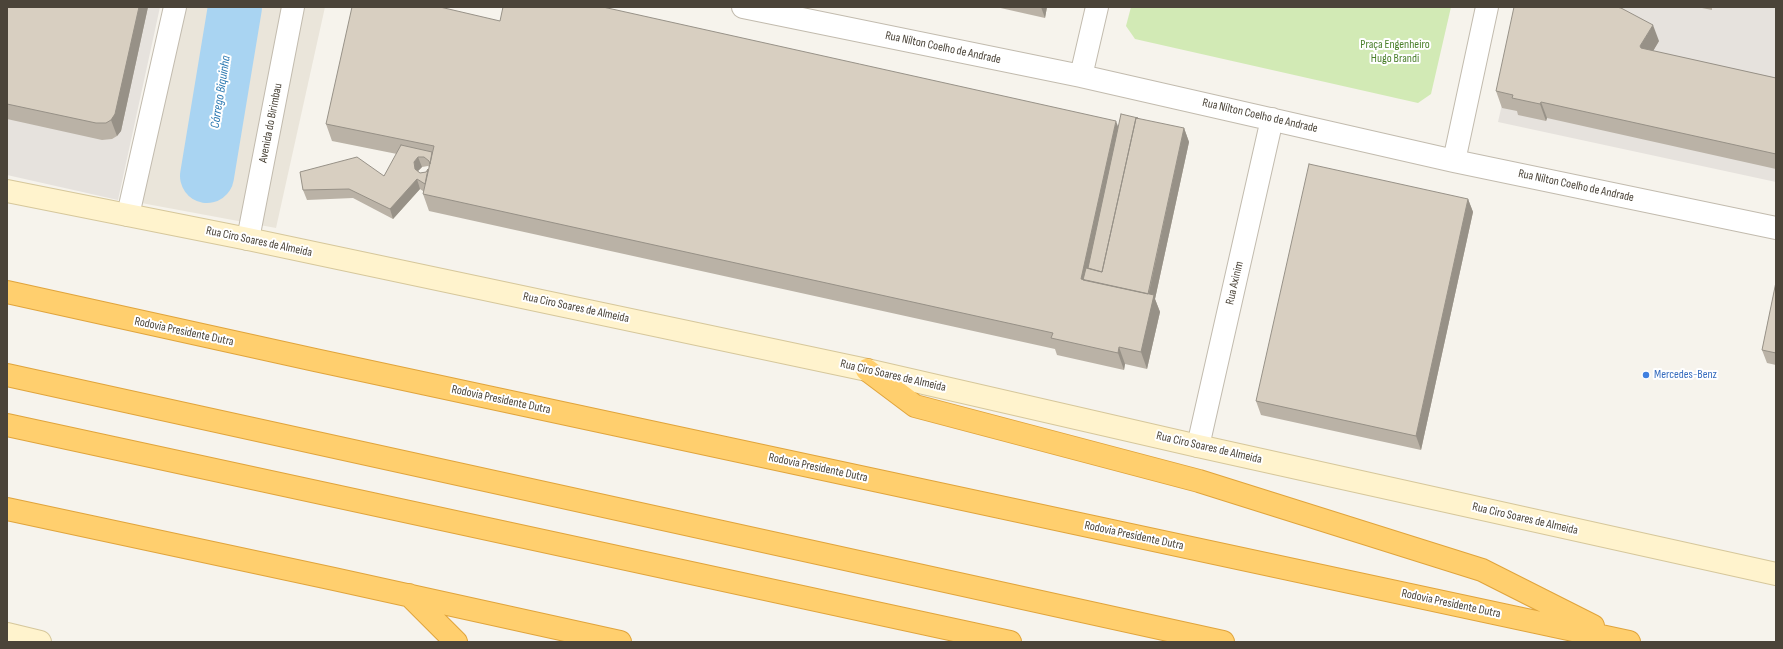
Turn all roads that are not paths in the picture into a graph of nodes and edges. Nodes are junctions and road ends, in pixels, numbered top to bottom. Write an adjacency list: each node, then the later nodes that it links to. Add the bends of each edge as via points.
1 (175, 7): 10 (street)
2 (293, 7): 12 (street, Avenida do Birimbau)
3 (743, 7): 6 (street, Rua Nílton Coelho de Andrade)
4 (1097, 7): 6 (street)
5 (1487, 7): 8 (street)
6 (1081, 76): 7 (street, Rua Nílton Coelho de Andrade)
7 (1272, 119): 8 (street, Rua Nílton Coelho de Andrade); 17 (street, Rua Axinim)
8 (1454, 160): 11 (street, Rua Nílton Coelho de Andrade)
9 (7, 191): 10 (main road, Rua Ciro Soares de Almeida)
10 (128, 215): 12 (main road, Rua Ciro Soares de Almeida)
11 (1776, 228)
12 (248, 239): 14 (main road, Rua Ciro Soares de Almeida)
13 (7, 292): 22 (highway, Rodovia Presidente Dutra)
14 (867, 370): 17 (main road, Rua Ciro Soares de Almeida); 22 (highway, via 915,406 1199,481 1482,570)
15 (7, 375): 27 (highway)
16 (7, 425): 26 (highway)
17 (1198, 446): 19 (main road, Rua Ciro Soares de Almeida)
18 (7, 509): 20 (highway)
19 (1776, 574)
20 (409, 595): 24 (highway); 25 (highway)
21 (7, 634): 23 (main road)
22 (1625, 641)
23 (40, 642)
24 (456, 642)
25 (620, 642)
26 (1010, 642)
27 (1223, 642)

